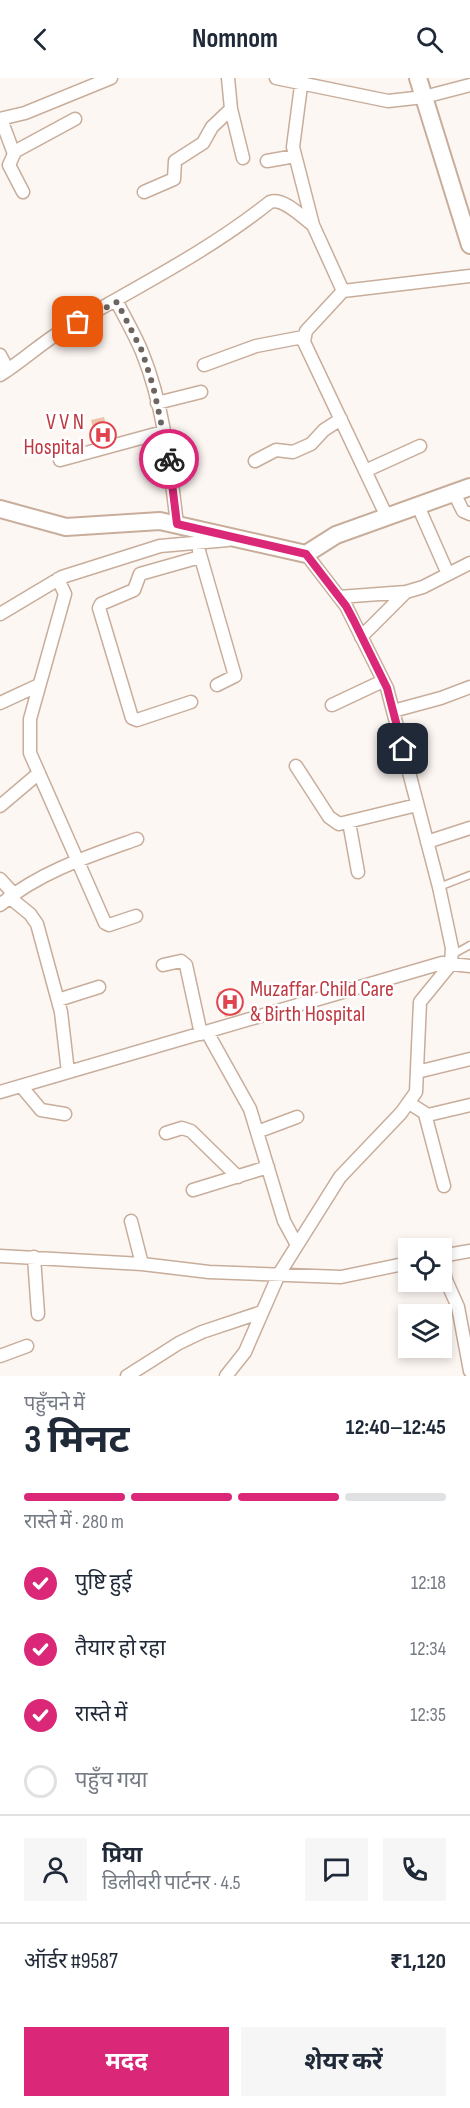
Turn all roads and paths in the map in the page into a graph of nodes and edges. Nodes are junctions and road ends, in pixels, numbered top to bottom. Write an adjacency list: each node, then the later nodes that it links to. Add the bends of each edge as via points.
1 (111, 78): 9 (street)
2 (228, 78): 8 (street)
3 (276, 78): 5 (street)
4 (418, 78): 7 (street)
5 (302, 80): 7 (street, via 388,101); 12 (street, via 292,147)
6 (470, 85): 7 (street)
7 (424, 97): 18 (street)
8 (231, 109): 13 (street); 16 (street, via 212,127 203,143 175,161 174,179)
9 (1, 119): 11 (street)
10 (75, 119): 11 (street)
11 (14, 152): 15 (street, via 9,165)
12 (295, 156): 14 (street); 17 (street)
13 (243, 158)
14 (267, 161)
15 (23, 192)
16 (144, 192)
17 (313, 225): 20 (street); 21 (street, via 275,200 236,229)
18 (470, 245)
19 (470, 276): 20 (street)
20 (343, 291): 22 (street)
21 (117, 302): 25 (street, via 59,333); 27 (street, via 142,351)
22 (303, 337): 24 (street, via 256,346); 28 (street)
23 (0, 355): 25 (street)
24 (204, 365)
25 (4, 372)
26 (201, 392): 27 (street)
27 (157, 403): 29 (street)
28 (341, 419): 32 (street, via 311,444 292,452 276,450); 33 (street)
29 (163, 432): 31 (street); 39 (street)
30 (420, 446): 33 (street)
31 (60, 460)
32 (255, 461)
33 (365, 471): 38 (street)
34 (462, 490): 35 (street); 37 (street, via 464,511)
35 (418, 506): 38 (street); 45 (street)
36 (0, 509): 39 (street, via 66,527 160,520)
37 (470, 514)
38 (387, 517): 42 (street, via 336,535)
39 (177, 524): 40 (street)
40 (241, 539): 41 (street); 42 (street)
41 (197, 543): 43 (street); 46 (street, via 160,546)
42 (306, 554): 48 (street)
43 (200, 557): 53 (street, via 235,676); 55 (street, via 140,573 134,591 99,608 132,718 137,720)
44 (470, 563): 45 (street)
45 (448, 574): 47 (street)
46 (58, 579): 49 (street); 52 (street, via 64,588 64,602)
47 (406, 592): 48 (street); 50 (street)
48 (339, 597): 50 (street)
49 (0, 615)
50 (361, 637): 51 (street)
51 (383, 681): 57 (street); 58 (street)
52 (39, 685): 56 (street); 60 (street, via 28,737)
53 (217, 685)
54 (470, 687): 58 (street)
55 (191, 702)
56 (0, 703)
57 (332, 705)
58 (393, 711): 61 (street)
59 (296, 766): 63 (street, via 329,818 339,824)
60 (39, 773): 62 (street); 67 (street)
61 (417, 805): 63 (street); 66 (street)
62 (0, 807)
63 (349, 822): 68 (street)
64 (470, 828): 66 (street)
65 (137, 839): 67 (street)
66 (427, 842): 71 (street)
67 (77, 860): 72 (street); 73 (street, via 105,923)
68 (358, 872)
69 (470, 875): 71 (lane)
70 (0, 879): 72 (street)
71 (439, 887): 75 (street)
72 (8, 898): 79 (street, via 37,924)
73 (136, 916)
74 (470, 945): 75 (lane)
75 (451, 960): 77 (street); 80 (street); 83 (street, via 420,1002)
76 (163, 964): 80 (street, via 181,961 186,965)
77 (470, 966)
78 (99, 987): 79 (street)
79 (58, 1000): 82 (street)
80 (204, 1033): 82 (street); 91 (street, via 242,1090)
81 (470, 1059): 83 (street)
82 (68, 1072): 84 (street)
83 (417, 1072): 86 (street, via 416,1092)
84 (21, 1086): 85 (street); 88 (street, via 41,1110)
85 (0, 1092)
86 (409, 1103): 89 (street); 98 (street, via 340,1178)
87 (470, 1105): 89 (street)
88 (65, 1114)
89 (424, 1114): 95 (street)
90 (297, 1117): 91 (street)
91 (257, 1132): 93 (street)
92 (166, 1133): 94 (street, via 182,1128 191,1131)
93 (268, 1167): 94 (street); 98 (street, via 284,1221)
94 (238, 1177): 96 (street)
95 (444, 1186)
96 (193, 1190)
97 (131, 1221): 103 (street)
98 (297, 1245): 105 (street)
99 (470, 1251): 100 (street)
100 (452, 1255)
101 (0, 1256): 102 (street)
102 (34, 1257): 103 (street); 108 (street)
103 (142, 1264): 105 (street, via 209,1272)
104 (398, 1265): 105 (street, via 341,1277)
105 (279, 1274): 107 (street)
106 (451, 1292): 111 (street, via 458,1307)
107 (262, 1312): 112 (street, via 202,1332); 113 (street, via 245,1352)
108 (38, 1314)
109 (27, 1346): 110 (street)
110 (0, 1356)
111 (470, 1371)
112 (127, 1376)
113 (226, 1376)

